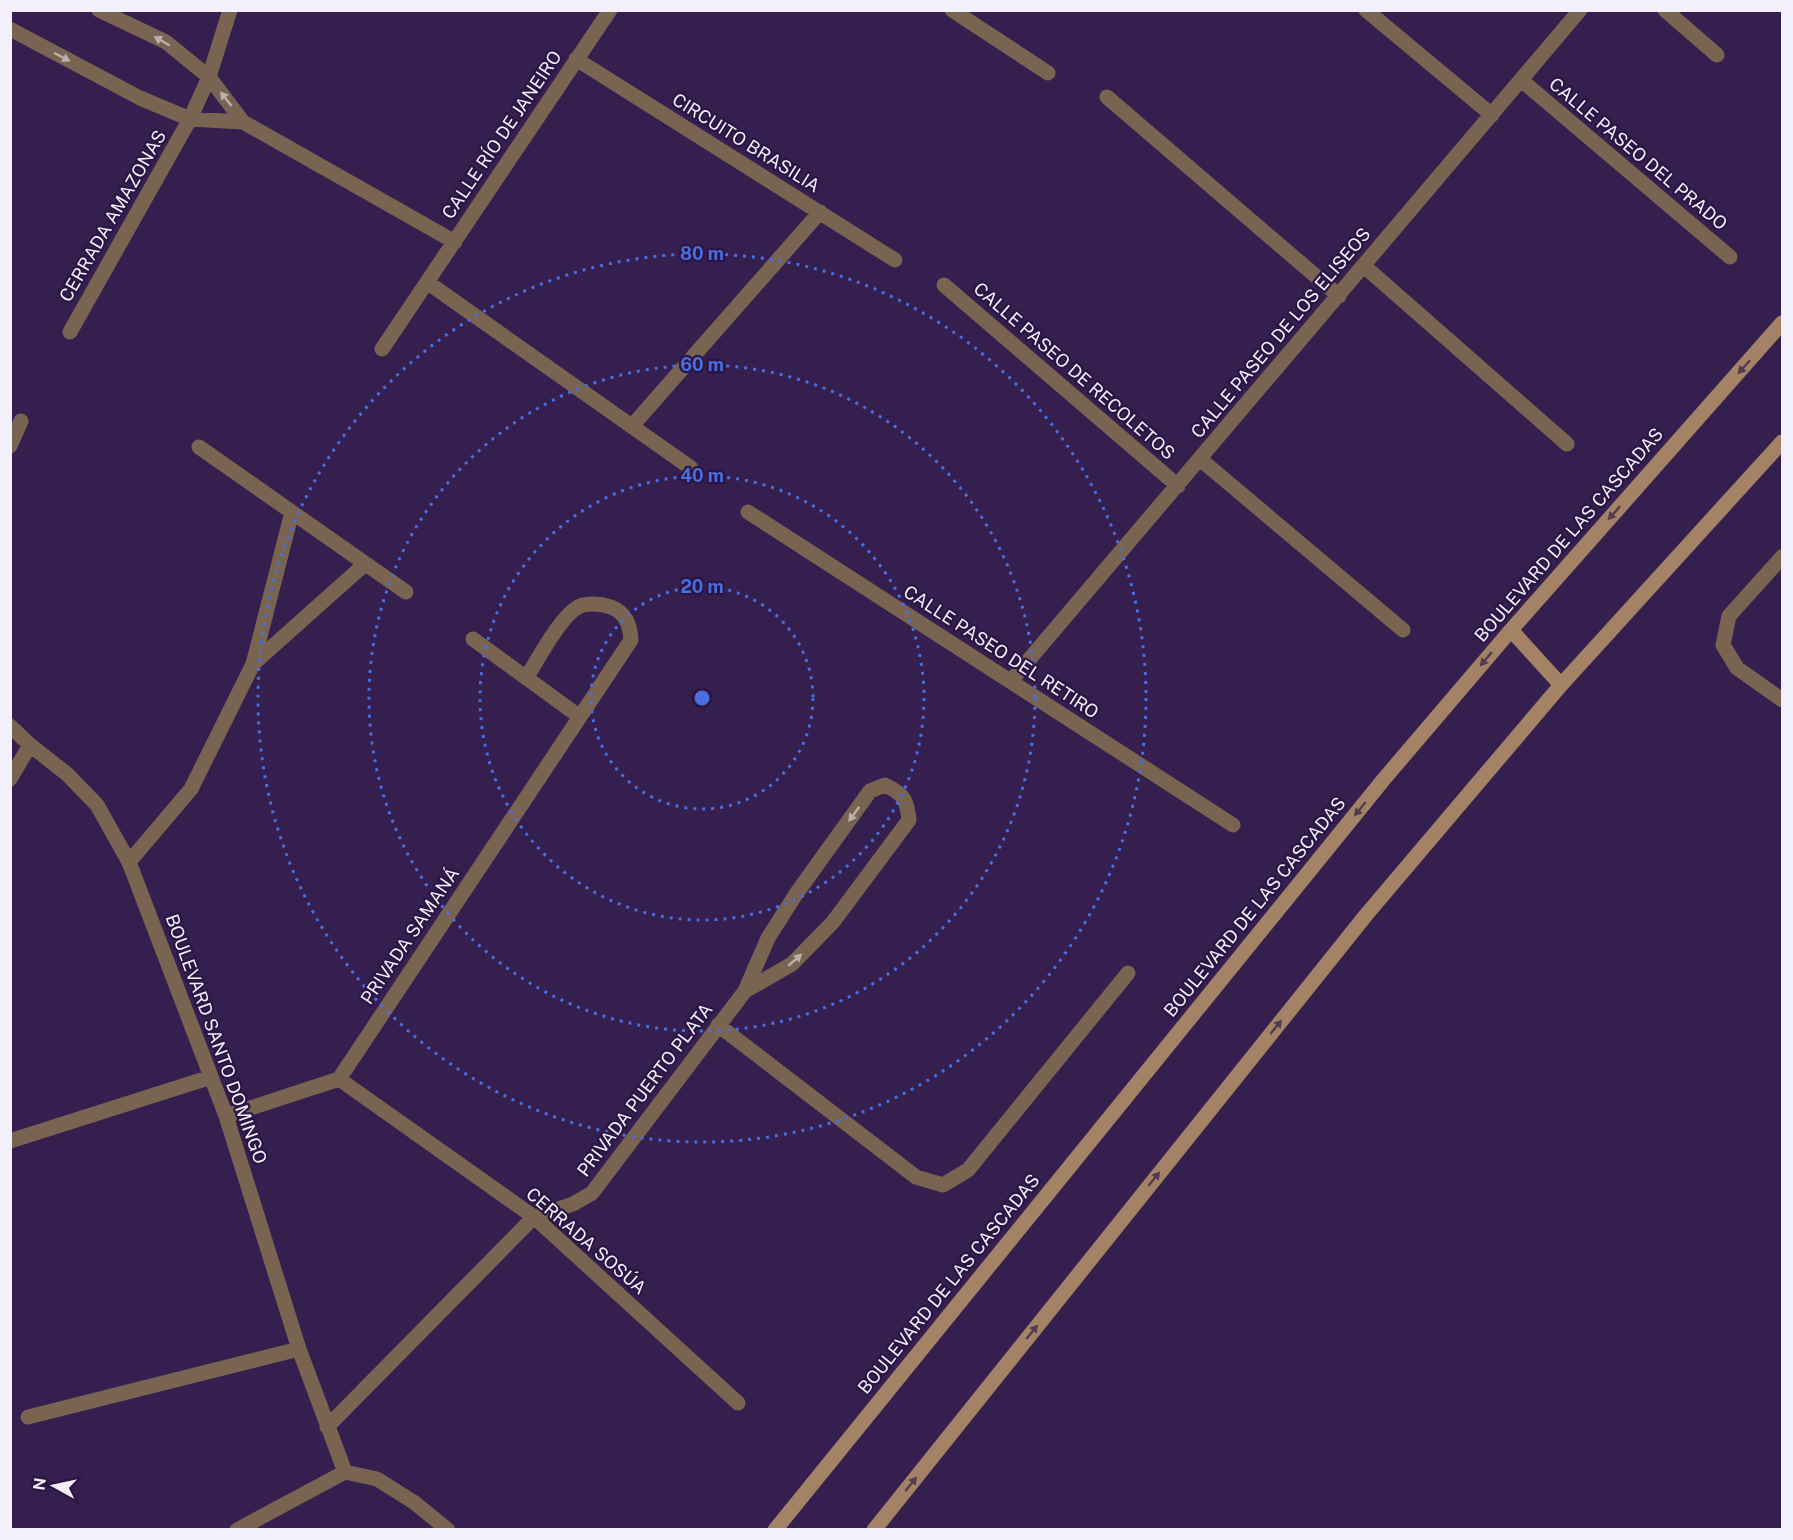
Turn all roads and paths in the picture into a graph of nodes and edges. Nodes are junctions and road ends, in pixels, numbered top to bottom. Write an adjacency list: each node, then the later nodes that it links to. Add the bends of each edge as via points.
1 (99, 10): 12 (street, one-way to 1, via 166,42)
2 (230, 10): 12 (street, CERRADA AMAZONAS)
3 (610, 10): 10 (street, CALLE RÍO DE JANEIRO)
4 (952, 10): 11 (street)
5 (1366, 10): 15 (street)
6 (1581, 10): 13 (street, CALLE PASEO DE LOS ELISEOS)
7 (1665, 10): 9 (street)
8 (10, 29): 16 (street, one-way to 16, via 140,98)
9 (1717, 55)
10 (576, 59): 18 (street, CIRCUITO BRASILIA); 19 (street, CALLE RÍO DE JANEIRO)
11 (1048, 73)
12 (208, 77): 16 (street, CERRADA AMAZONAS); 17 (street, one-way to 12)
13 (1521, 80): 15 (street, CALLE PASEO DE LOS ELISEOS); 20 (street, CALLE PASEO DEL PRADO)
14 (1107, 97): 25 (street)
15 (1492, 115): 22 (street, CALLE PASEO DE LOS ELISEOS)
16 (190, 119): 17 (street); 27 (street, CERRADA AMAZONAS)
17 (243, 122): 19 (street)
18 (819, 212): 21 (street, CIRCUITO BRASILIA); 30 (street)
19 (455, 242): 23 (street, CALLE RÍO DE JANEIRO)
20 (1730, 257)
21 (895, 260)
22 (1364, 266): 25 (street, CALLE PASEO DE LOS ELISEOS); 32 (street)
23 (427, 282): 28 (street, CALLE RÍO DE JANEIRO); 30 (street)
24 (944, 285): 37 (street, CALLE PASEO DE RECOLETOS)
25 (1339, 296): 35 (street, CALLE PASEO DE LOS ELISEOS)
26 (1782, 323): 44 (main road, BOULEVARD DE LAS CASCADAS, one-way to 44)
27 (70, 332)
28 (382, 349)
29 (21, 421): 33 (street)
30 (632, 426): 36 (street)
31 (1782, 442): 49 (main road)
32 (1567, 444)
33 (10, 446)
34 (199, 447): 39 (street)
35 (1200, 459): 37 (street, CALLE PASEO DE LOS ELISEOS); 43 (street, CALLE PASEO DE RECOLETOS)
36 (691, 468)
37 (1178, 486): 48 (street, CALLE PASEO DE LOS ELISEOS)
38 (748, 512): 48 (street, CALLE PASEO DEL RETIRO)
39 (292, 513): 41 (street); 46 (street)
40 (1782, 557): 50 (street, via 1729,616 1723,645 1737,668)
41 (365, 564): 42 (street); 46 (street)
42 (406, 592)
43 (1403, 630)
44 (1511, 630): 49 (main road); 72 (main road, BOULEVARD DE LAS CASCADAS, one-way to 72, via 1377,789)
45 (473, 639): 47 (street)
46 (253, 664): 56 (street, via 191,789)
47 (526, 678): 51 (street); 51 (street, PRIVADA SAMANÁ, via 567,616 582,605 601,604 618,610 629,624 631,640)
48 (1011, 681): 55 (street, CALLE PASEO DEL RETIRO)
49 (1561, 685): 73 (main road, one-way to 49, via 1366,915)
50 (1782, 700)
51 (580, 717): 61 (street, PRIVADA SAMANÁ)
52 (10, 726): 53 (street, BOULEVARD SANTO DOMINGO)
53 (30, 745): 54 (street); 56 (street, BOULEVARD SANTO DOMINGO, via 67,774 97,805)
54 (10, 779)
55 (1233, 825)
56 (129, 862): 60 (street, BOULEVARD SANTO DOMINGO)
57 (1128, 973): 59 (street, via 968,1170 944,1185 916,1177)
58 (746, 991): 58 (street, PRIVADA PUERTO PLATA, one-way to 58, via 792,964 833,922 909,820 908,804 899,791 885,785 870,791 768,938); 59 (street, PRIVADA PUERTO PLATA)
59 (718, 1025): 64 (street, PRIVADA PUERTO PLATA, via 592,1193)
60 (211, 1077): 62 (street, BOULEVARD SANTO DOMINGO); 63 (street)
61 (339, 1079): 62 (street); 64 (street, CERRADA SOSÚA)
62 (226, 1116): 65 (street, BOULEVARD SANTO DOMINGO)
63 (10, 1142)
64 (534, 1217): 66 (street, CERRADA SOSÚA); 68 (street)
65 (298, 1349): 67 (street); 68 (street, BOULEVARD SANTO DOMINGO)
66 (738, 1403)
67 (28, 1417)
68 (327, 1427): 69 (street, BOULEVARD SANTO DOMINGO)
69 (345, 1472): 70 (street); 71 (street, via 377,1479)
70 (237, 1530)
71 (448, 1530)
72 (775, 1530)
73 (874, 1530)

